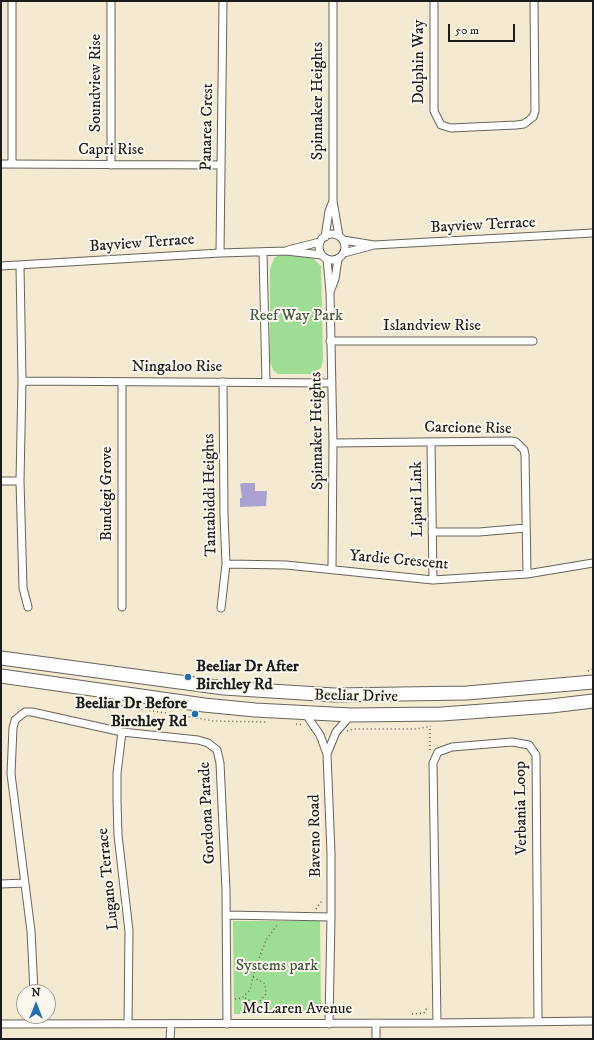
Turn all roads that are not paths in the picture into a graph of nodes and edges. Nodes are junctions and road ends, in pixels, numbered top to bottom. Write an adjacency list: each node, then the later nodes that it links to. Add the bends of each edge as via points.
1 (12, 1): 8 (street)
2 (111, 1): 9 (street, Soundview Rise)
3 (223, 1): 10 (street, Panarea Crest)
4 (333, 1): 11 (street, Spinnaker Heights)
5 (434, 1): 6 (street, Dolphin Way, via 434,111 441,125 451,128 524,124 533,117)
6 (534, 1)
7 (1, 164): 8 (street, Capri Rise)
8 (12, 164): 9 (street, Capri Rise)
9 (111, 165): 10 (street, Capri Rise)
10 (221, 165): 18 (street, Panarea Crest)
11 (333, 200): 13 (street, Spinnaker Heights); 14 (street, Spinnaker Heights)
12 (593, 233): 15 (street, Bayview Terrace)
13 (341, 238): 14 (street, via 333,234); 15 (street, Bayview Terrace); 19 (street, via 345,246)
14 (323, 239): 16 (street, Bayview Terrace); 20 (street, via 319,249)
15 (374, 245): 19 (street, Bayview Terrace)
16 (286, 251): 17 (street, Bayview Terrace); 20 (street, Bayview Terrace)
17 (263, 252): 18 (street, Bayview Terrace); 30 (street)
18 (220, 253): 23 (street, Bayview Terrace)
19 (344, 253): 21 (street)
20 (324, 257): 21 (street); 24 (street, Spinnaker Heights)
21 (338, 259): 24 (street, Spinnaker Heights)
22 (1, 266): 23 (street, Bayview Terrace)
23 (20, 266): 27 (street)
24 (330, 292): 25 (street, Spinnaker Heights)
25 (330, 341): 26 (street, Islandview Rise); 31 (street, Spinnaker Heights)
26 (534, 341)
27 (22, 381): 28 (street, Ningaloo Rise); 35 (street)
28 (122, 382): 29 (street, Ningaloo Rise); 43 (street, Bundegi Grove)
29 (223, 382): 30 (street, Ningaloo Rise); 39 (street, Tantabiddi Heights)
30 (266, 382): 31 (street, Ningaloo Rise)
31 (332, 383): 33 (street, Spinnaker Heights)
32 (431, 442): 33 (street, Carcione Rise); 36 (street, Carcione Rise, via 511,441 521,445 525,455); 37 (street, Lipari Link)
33 (333, 443): 40 (street, Spinnaker Heights)
34 (1, 481): 35 (street)
35 (20, 481): 44 (street, via 23,588)
36 (526, 528): 37 (street); 41 (street, Carcione Rise)
37 (432, 532): 42 (street, Lipari Link)
38 (593, 563): 41 (street, Yardie Crescent)
39 (226, 564): 40 (street, Yardie Crescent); 45 (street, Tantabiddi Heights)
40 (332, 568): 42 (street, Yardie Crescent)
41 (527, 574): 42 (street, Yardie Crescent)
42 (433, 580)
43 (122, 606)
44 (28, 607)
45 (221, 608)
46 (1, 658): 49 (highway, Beeliar Drive, via 224,688 334,695 467,694)
47 (1, 664): 50 (highway, via 64,676)
48 (1, 676): 50 (highway, Beeliar Drive)
49 (593, 682)
50 (65, 686): 52 (highway, Beeliar Drive, via 204,705)
51 (593, 701): 53 (highway, Beeliar Drive, via 442,714)
52 (305, 713): 53 (highway, Beeliar Drive); 55 (street, Baveno Road, via 320,735)
53 (351, 715): 55 (street, Baveno Road, via 336,732)
54 (122, 732): 56 (street, Gordona Parade, via 32,712 25,712 15,720 11,774); 58 (street, Gordona Parade, via 198,740 208,743 217,750 220,763); 68 (street, Lugano Terrace, via 117,773 117,801 129,931)
55 (327, 754): 59 (street, Baveno Road)
56 (24, 883): 57 (street); 60 (street, Gordona Parade, via 32,931)
57 (1, 884)
58 (226, 915): 59 (street); 70 (street, Gordona Parade)
59 (331, 917): 71 (street, Baveno Road)
60 (34, 984)
61 (593, 1020): 62 (street, McLaren Avenue)
62 (538, 1022): 64 (street, McLaren Avenue); 64 (street, Verbania Loop, via 536,755 528,745 512,742 452,747 438,752 433,763)
63 (376, 1023): 64 (street, McLaren Avenue); 71 (street, McLaren Avenue); 73 (street)
64 (437, 1023)
65 (1, 1024): 66 (street, McLaren Avenue)
66 (16, 1024)
67 (56, 1024): 68 (street, McLaren Avenue)
68 (128, 1024): 69 (street, McLaren Avenue)
69 (170, 1024): 70 (street, McLaren Avenue); 72 (street)
70 (227, 1024): 71 (street, McLaren Avenue)
71 (329, 1024)
72 (170, 1039)
73 (376, 1039)

